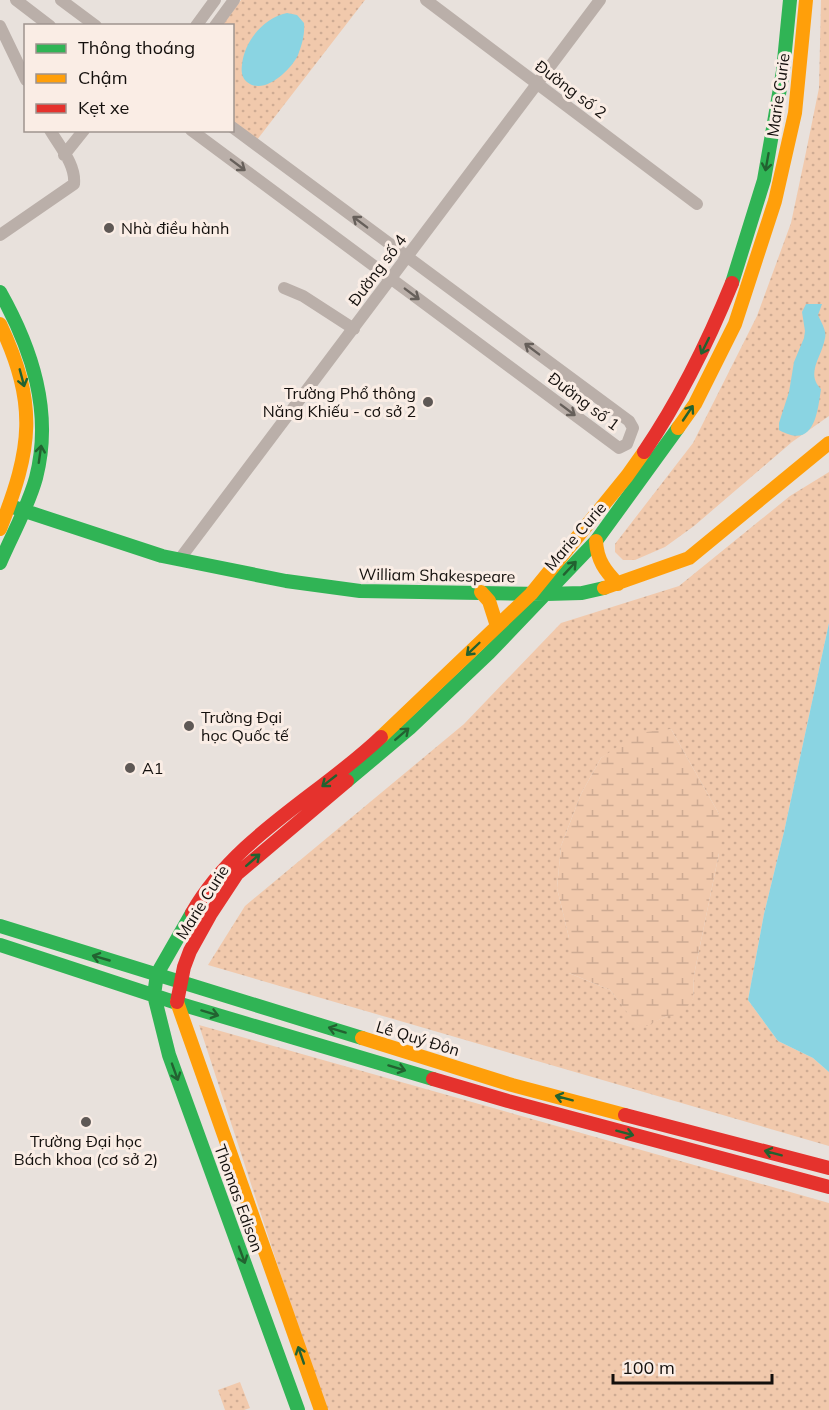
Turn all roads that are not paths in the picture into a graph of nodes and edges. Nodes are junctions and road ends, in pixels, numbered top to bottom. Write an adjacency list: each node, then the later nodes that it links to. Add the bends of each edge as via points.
1 (15, 0): 9 (street)
2 (62, 0): 10 (street)
3 (215, 0): 11 (street)
4 (234, 0): 12 (street)
5 (426, 0): 17 (street, Đường số 2)
6 (600, 0): 17 (street, Đường số 4)
7 (790, 0): 14 (street, Marie Curie)
8 (806, 0): 15 (street, Marie Curie)
9 (47, 24)
10 (93, 24)
11 (197, 24)
12 (216, 24)
13 (0, 26): 16 (street)
14 (783, 71): 15 (street); 41 (street, Marie Curie, one-way to 41, via 764,180 734,279 714,328 652,440)
15 (798, 75): 36 (street, Marie Curie, one-way to 15, via 695,404 735,324 775,201 795,113)
16 (24, 76)
17 (537, 84): 25 (street, Đường số 2); 27 (street, Đường số 4)
18 (234, 128): 27 (street, Đường số 1, one-way to 18)
19 (51, 132): 23 (street)
20 (64, 132): 23 (street)
21 (82, 132): 24 (street)
22 (194, 132): 28 (street, Đường số 1, one-way to 28)
23 (57, 142): 24 (street)
24 (64, 155): 26 (street, via 73,167 74,184)
25 (696, 204)
26 (0, 234)
27 (407, 257): 28 (street, Đường số 4); 28 (street, Đường số 1, one-way to 27, via 619,448 627,444 633,428 629,422)
28 (391, 279): 32 (street, Đường số 4)
29 (284, 288): 32 (street)
30 (0, 292): 34 (street, one-way to 30, via 35,479 42,419 33,364)
31 (0, 324): 34 (street, one-way to 34, via 19,368 28,421)
32 (354, 328): 37 (street, Đường số 4)
33 (829, 443): 39 (street, William Shakespeare, via 689,558)
34 (16, 508): 35 (street); 37 (street, William Shakespeare); 38 (street)
35 (0, 529)
36 (596, 541): 39 (street, via 596,555); 42 (street, Marie Curie, one-way to 36)
37 (179, 560): 40 (street, William Shakespeare, via 353,590)
38 (0, 563)
39 (618, 584): 42 (street, William Shakespeare, via 582,593)
40 (481, 592): 41 (street, William Shakespeare); 43 (street, via 489,601)
41 (531, 594): 42 (street, William Shakespeare); 43 (street, Marie Curie)
42 (546, 594): 49 (street, Marie Curie, one-way to 42, via 190,951 237,874 410,728)
43 (496, 626): 48 (street, Marie Curie, one-way to 48, via 361,756 244,847 199,900)
44 (0, 926): 46 (street, Lê Quý Đôn)
45 (0, 945): 47 (street)
46 (63, 947): 47 (street); 48 (street, Lê Quý Đôn, one-way to 46)
47 (58, 964): 50 (street)
48 (158, 975): 49 (street, Lê Quý Đôn); 50 (street, Marie Curie)
49 (181, 981): 51 (street, Marie Curie); 52 (street, Lê Quý Đôn, one-way to 49)
50 (154, 995): 51 (street); 59 (street, Thomas Edison, one-way to 59, via 169,1055)
51 (177, 1003): 53 (street, one-way to 53); 57 (street, Thomas Edison)
52 (512, 1085): 53 (street); 54 (street, Lê Quý Đôn, one-way to 52)
53 (508, 1101): 55 (street)
54 (604, 1109): 55 (street); 56 (street, Lê Quý Đôn)
55 (601, 1126): 58 (street, one-way to 58)
56 (718, 1138): 58 (street); 60 (street, Lê Quý Đôn, one-way to 56)
57 (231, 1156): 59 (street); 63 (street, Thomas Edison, one-way to 57)
58 (716, 1157): 61 (street)
59 (209, 1165): 62 (street, Thomas Edison, one-way to 62)
60 (829, 1168)
61 (829, 1187)
62 (298, 1410)
63 (321, 1410)

